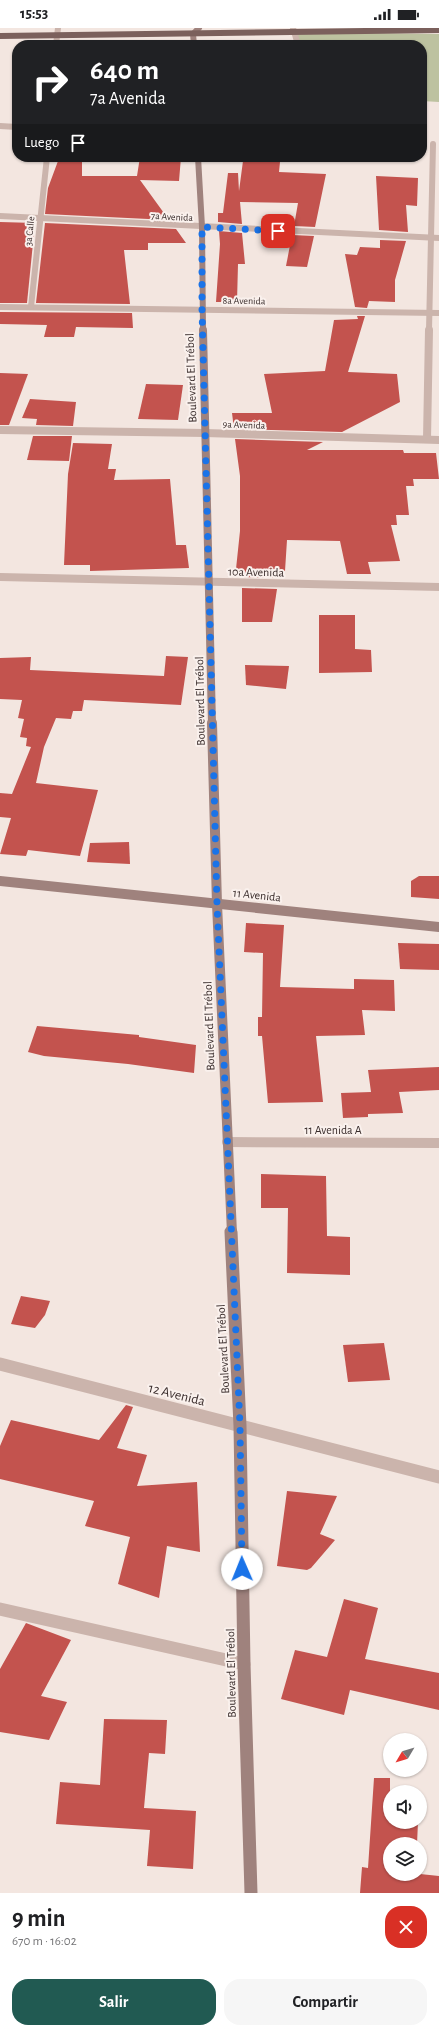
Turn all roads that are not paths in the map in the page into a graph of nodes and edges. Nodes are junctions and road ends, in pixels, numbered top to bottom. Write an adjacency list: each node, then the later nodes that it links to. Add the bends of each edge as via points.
1 (199, 28): 2 (main road); 6 (main road); 8 (main road)
2 (210, 28)
3 (411, 29): 4 (main road); 5 (main road)
4 (293, 30): 8 (main road); 11 (street)
5 (439, 30)
6 (57, 31): 7 (main road); 8 (main road); 9 (main road)
7 (0, 32)
8 (193, 34): 10 (main road)
9 (0, 36)
10 (194, 40)
11 (296, 40)
12 (0, 126): 13 (street)
13 (12, 127)
14 (433, 144): 20 (street)
15 (46, 162): 18 (street, 3a Calle)
16 (198, 162): 19 (main road, Boulevard El Trébol)
17 (0, 216): 18 (street, 7a Avenida)
18 (40, 218): 19 (street, 7a Avenida); 23 (street, 3a Calle)
19 (202, 227): 20 (street, 7a Avenida); 24 (main road, Boulevard El Trébol)
20 (431, 238): 21 (street, 7a Avenida); 25 (street)
21 (439, 238)
22 (0, 307): 23 (street, 8a Avenida)
23 (31, 307): 24 (street, 8a Avenida)
24 (202, 309): 25 (street, 8a Avenida); 28 (main road, Boulevard El Trébol)
25 (430, 313): 26 (street, 8a Avenida); 29 (street)
26 (439, 313)
27 (0, 430): 28 (street, 9a Avenida)
28 (205, 433): 29 (street, 9a Avenida); 32 (main road, Boulevard El Trébol)
29 (428, 439): 30 (street, 9a Avenida)
30 (439, 440)
31 (0, 577): 32 (street, 10a Avenida)
32 (210, 583): 33 (street, 10a Avenida); 35 (main road, Boulevard El Trébol)
33 (439, 587)
34 (0, 881): 35 (main road, 11 Avenida)
35 (217, 904): 36 (main road, 11 Avenida); 37 (main road, Boulevard El Trébol)
36 (439, 927)
37 (227, 1142): 38 (street, 11 Avenida A); 40 (main road, Boulevard El Trébol)
38 (439, 1143)
39 (0, 1364): 40 (street, 12 Avenida)
40 (240, 1426): 41 (street, 12 Avenida); 43 (main road, Boulevard El Trébol)
41 (439, 1477)
42 (0, 1609): 43 (street)
43 (244, 1664): 44 (main road, Boulevard El Trébol)
44 (251, 1893)

